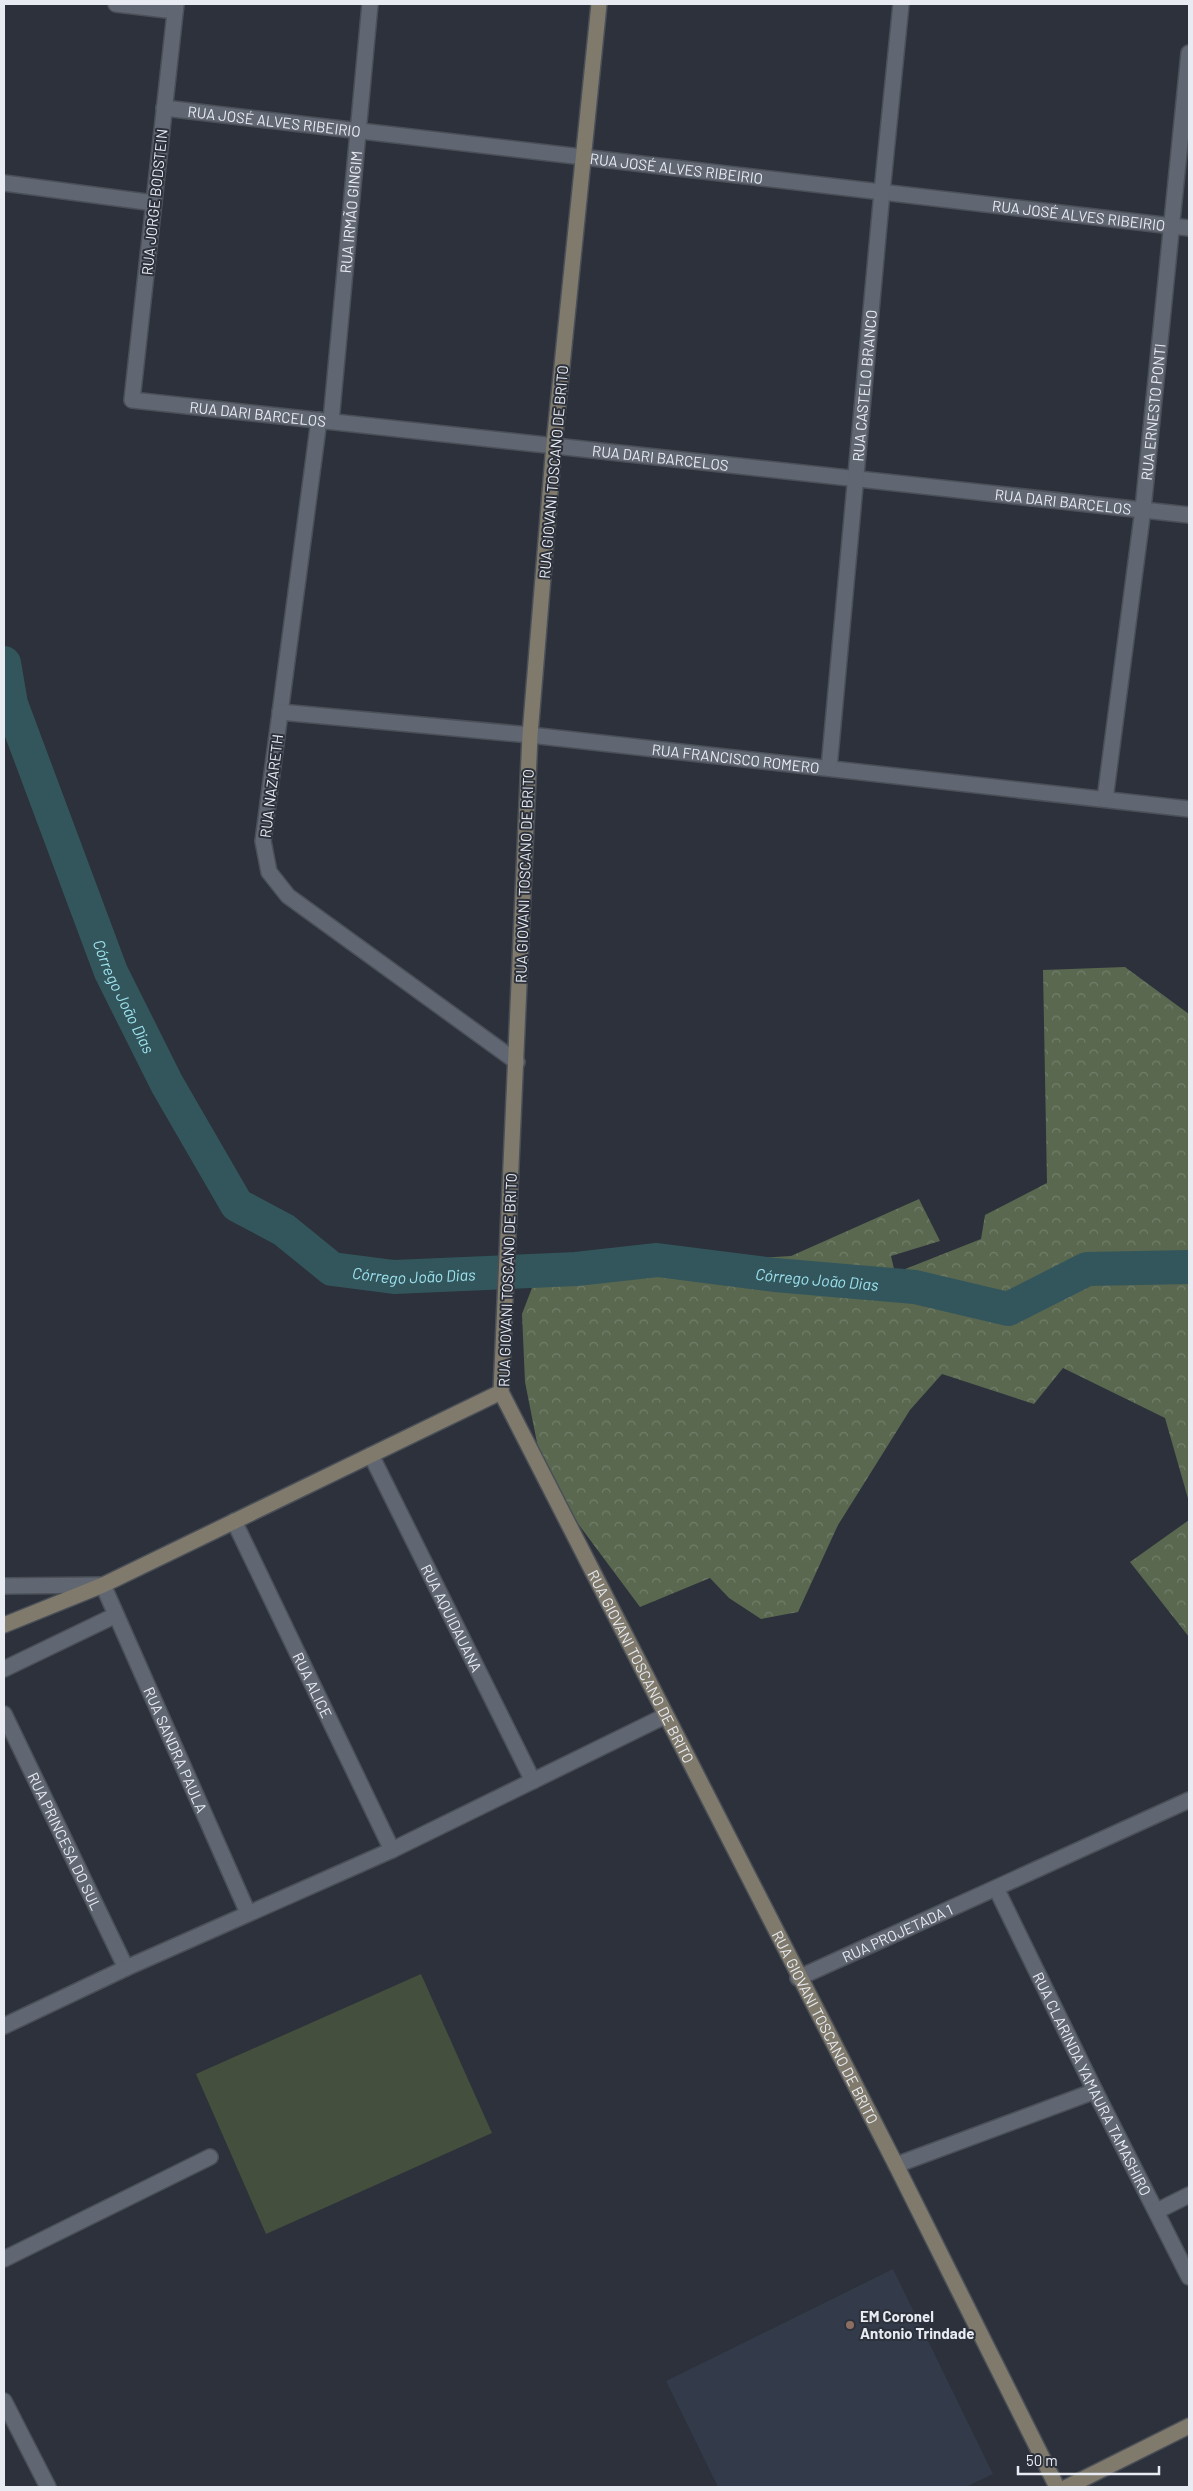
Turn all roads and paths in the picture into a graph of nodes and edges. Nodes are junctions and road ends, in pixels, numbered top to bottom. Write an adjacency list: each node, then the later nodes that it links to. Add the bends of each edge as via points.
1 (116, 4): 5 (street)
2 (370, 4): 8 (street, RUA IRMÃO GINGIM)
3 (599, 4): 9 (main road, RUA GIOVANI TOSCANO DE BRITO)
4 (902, 4): 11 (street, RUA CASTELO BRANCO)
5 (175, 7): 7 (street, RUA JORGE BODSTEIN)
6 (1189, 53): 13 (street, RUA ERNESTO PONTI)
7 (164, 108): 8 (street, RUA JOSÉ ALVES RIBEIRIO); 12 (street, RUA JORGE BODSTEIN)
8 (358, 130): 9 (street, RUA JOSÉ ALVES RIBEIRIO); 16 (street, RUA IRMÃO GINGIM)
9 (582, 158): 11 (street, RUA JOSÉ ALVES RIBEIRIO); 17 (main road, RUA GIOVANI TOSCANO DE BRITO)
10 (4, 183): 12 (street)
11 (882, 192): 13 (street, RUA JOSÉ ALVES RIBEIRIO); 18 (street, RUA CASTELO BRANCO)
12 (154, 203): 15 (street, RUA JORGE BODSTEIN)
13 (1171, 226): 14 (street, RUA JOSÉ ALVES RIBEIRIO); 19 (street, RUA ERNESTO PONTI)
14 (1189, 228)
15 (132, 400): 16 (street, RUA DARI BARCELOS)
16 (325, 420): 17 (street, RUA DARI BARCELOS); 21 (street, RUA NAZARETH)
17 (554, 444): 18 (street, RUA DARI BARCELOS); 22 (main road, RUA GIOVANI TOSCANO DE BRITO)
18 (856, 477): 19 (street, RUA DARI BARCELOS); 23 (street, RUA CASTELO BRANCO)
19 (1143, 509): 20 (street, RUA DARI BARCELOS); 24 (street, RUA ERNESTO PONTI)
20 (1189, 515)
21 (280, 712): 22 (street, RUA FRANCISCO ROMERO); 26 (street, RUA NAZARETH, via 263,842 269,872 288,896)
22 (530, 735): 23 (street, RUA FRANCISCO ROMERO); 26 (main road, RUA GIOVANI TOSCANO DE BRITO)
23 (828, 768): 24 (street, RUA FRANCISCO ROMERO)
24 (1105, 799): 25 (street, RUA FRANCISCO ROMERO)
25 (1189, 809)
26 (517, 1062): 27 (main road, RUA GIOVANI TOSCANO DE BRITO)
27 (500, 1392): 28 (main road); 36 (main road, RUA GIOVANI TOSCANO DE BRITO)
28 (371, 1455): 29 (main road); 37 (street, RUA AQUIDAUANA)
29 (234, 1522): 30 (main road); 39 (street, RUA ALICE)
30 (103, 1585): 31 (street); 32 (street, RUA SANDRA PAULA); 33 (main road)
31 (4, 1586)
32 (116, 1615): 34 (street); 41 (street, RUA SANDRA PAULA)
33 (4, 1625)
34 (4, 1668)
35 (4, 1714): 42 (street, RUA PRINCESA DO SUL)
36 (665, 1716): 37 (street); 43 (main road, RUA GIOVANI TOSCANO DE BRITO)
37 (533, 1781): 39 (street)
38 (1189, 1800): 40 (street, RUA PROJETADA 1)
39 (392, 1850): 41 (street)
40 (996, 1888): 43 (street, RUA PROJETADA 1); 45 (street, RUA CLARINDA YAMAURA TAMASHIRO)
41 (248, 1913): 42 (street)
42 (126, 1968): 44 (street)
43 (798, 1978): 47 (main road, RUA GIOVANI TOSCANO DE BRITO)
44 (4, 2026)
45 (1094, 2091): 47 (street); 49 (street, RUA CLARINDA YAMAURA TAMASHIRO)
46 (210, 2158): 50 (street)
47 (896, 2165): 55 (main road, RUA GIOVANI TOSCANO DE BRITO)
48 (1189, 2195): 49 (street)
49 (1157, 2211): 51 (street, RUA CLARINDA YAMAURA TAMASHIRO)
50 (4, 2259)
51 (1189, 2277)
52 (4, 2401): 54 (street)
53 (1189, 2426): 56 (main road)
54 (48, 2487)
55 (1057, 2487)
56 (1067, 2487)

